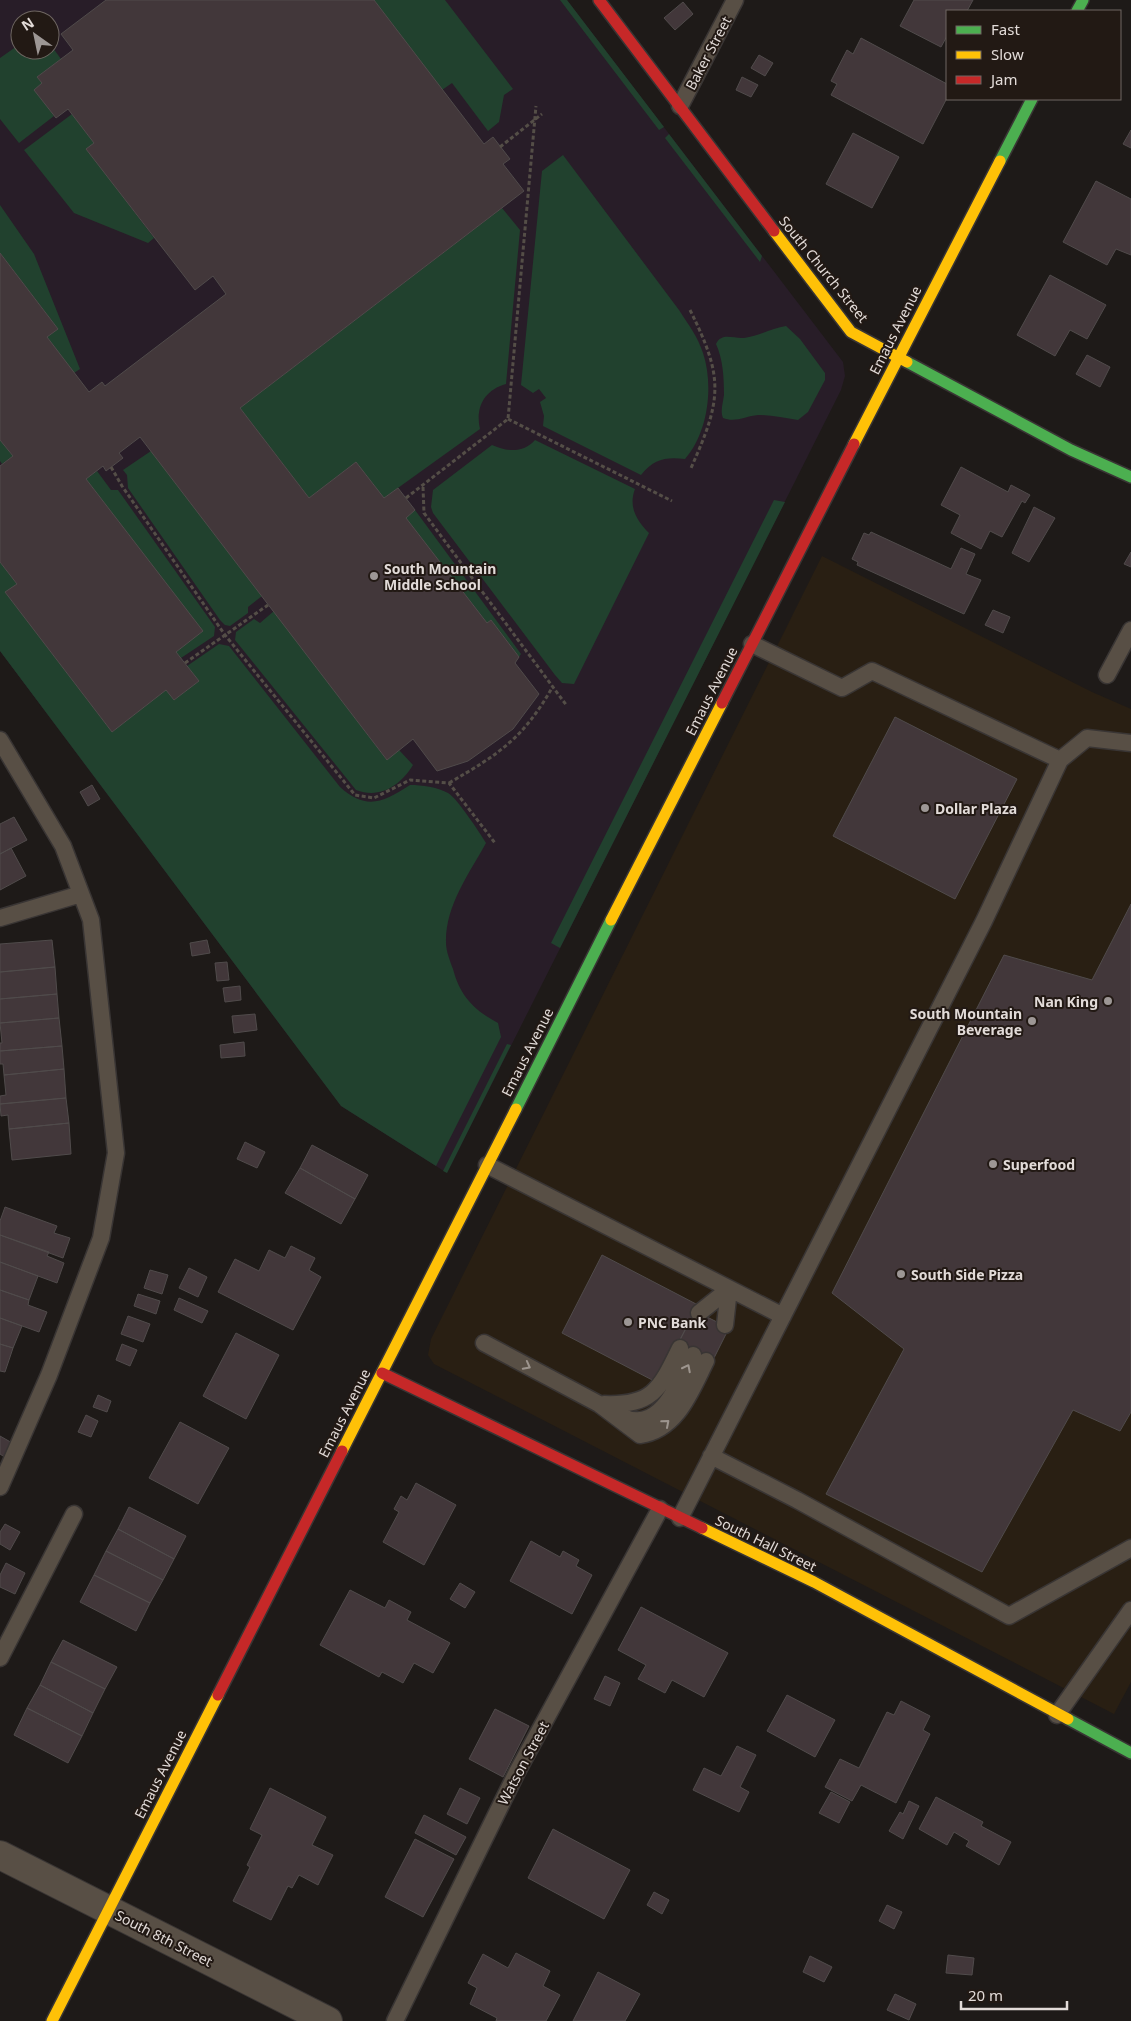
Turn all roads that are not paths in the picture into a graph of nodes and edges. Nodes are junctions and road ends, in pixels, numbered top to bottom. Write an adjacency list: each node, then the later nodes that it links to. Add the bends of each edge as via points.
1 (598, 0): 4 (main road, South Church Street)
2 (736, 0): 4 (lane, Baker Street)
3 (1031, 100): 5 (main road, Emaus Avenue)
4 (680, 106): 5 (main road, South Church Street, via 851,332)
5 (899, 356): 6 (main road, South Church Street, via 1070,450); 8 (main road, Emaus Avenue)
6 (1131, 477)
7 (1131, 630): 9 (lane)
8 (752, 644): 12 (lane, via 842,688 872,671); 15 (main road, Emaus Avenue)
9 (1107, 675)
10 (0, 740): 13 (lane, via 63,846)
11 (1131, 743): 12 (lane, via 1087,738)
12 (1060, 760): 17 (lane, via 984,921)
13 (81, 894): 14 (lane); 22 (lane, via 91,920 116,1153 101,1238 49,1375)
14 (0, 918)
15 (487, 1166): 16 (lane); 19 (main road, Emaus Avenue)
16 (729, 1289): 16 (lane, via 711,1319); 17 (lane)
17 (783, 1316): 21 (lane)
18 (484, 1343): 20 (lane, one-way to 20)
19 (382, 1373): 23 (main road, South Hall Street); 32 (main road, Emaus Avenue)
20 (599, 1404): 20 (lane, one-way to 20, via 640,1434 653,1433 685,1404 693,1355 643,1401 623,1405)
21 (711, 1456): 25 (lane); 26 (lane, via 1010,1616)
22 (0, 1487)
23 (660, 1509): 25 (main road, South Hall Street); 35 (lane, Watson Street, via 517,1772)
24 (74, 1514): 28 (lane)
25 (680, 1518): 29 (main road, South Hall Street, via 814,1582)
26 (1131, 1548)
27 (1131, 1610): 29 (lane)
28 (0, 1658)
29 (1057, 1715): 30 (main road, South Hall Street)
30 (1131, 1753)
31 (0, 1855): 32 (street, South 8th Street)
32 (108, 1910): 33 (main road, Emaus Avenue); 34 (street, South 8th Street)
33 (52, 2021)
34 (328, 2021)
35 (395, 2021)

